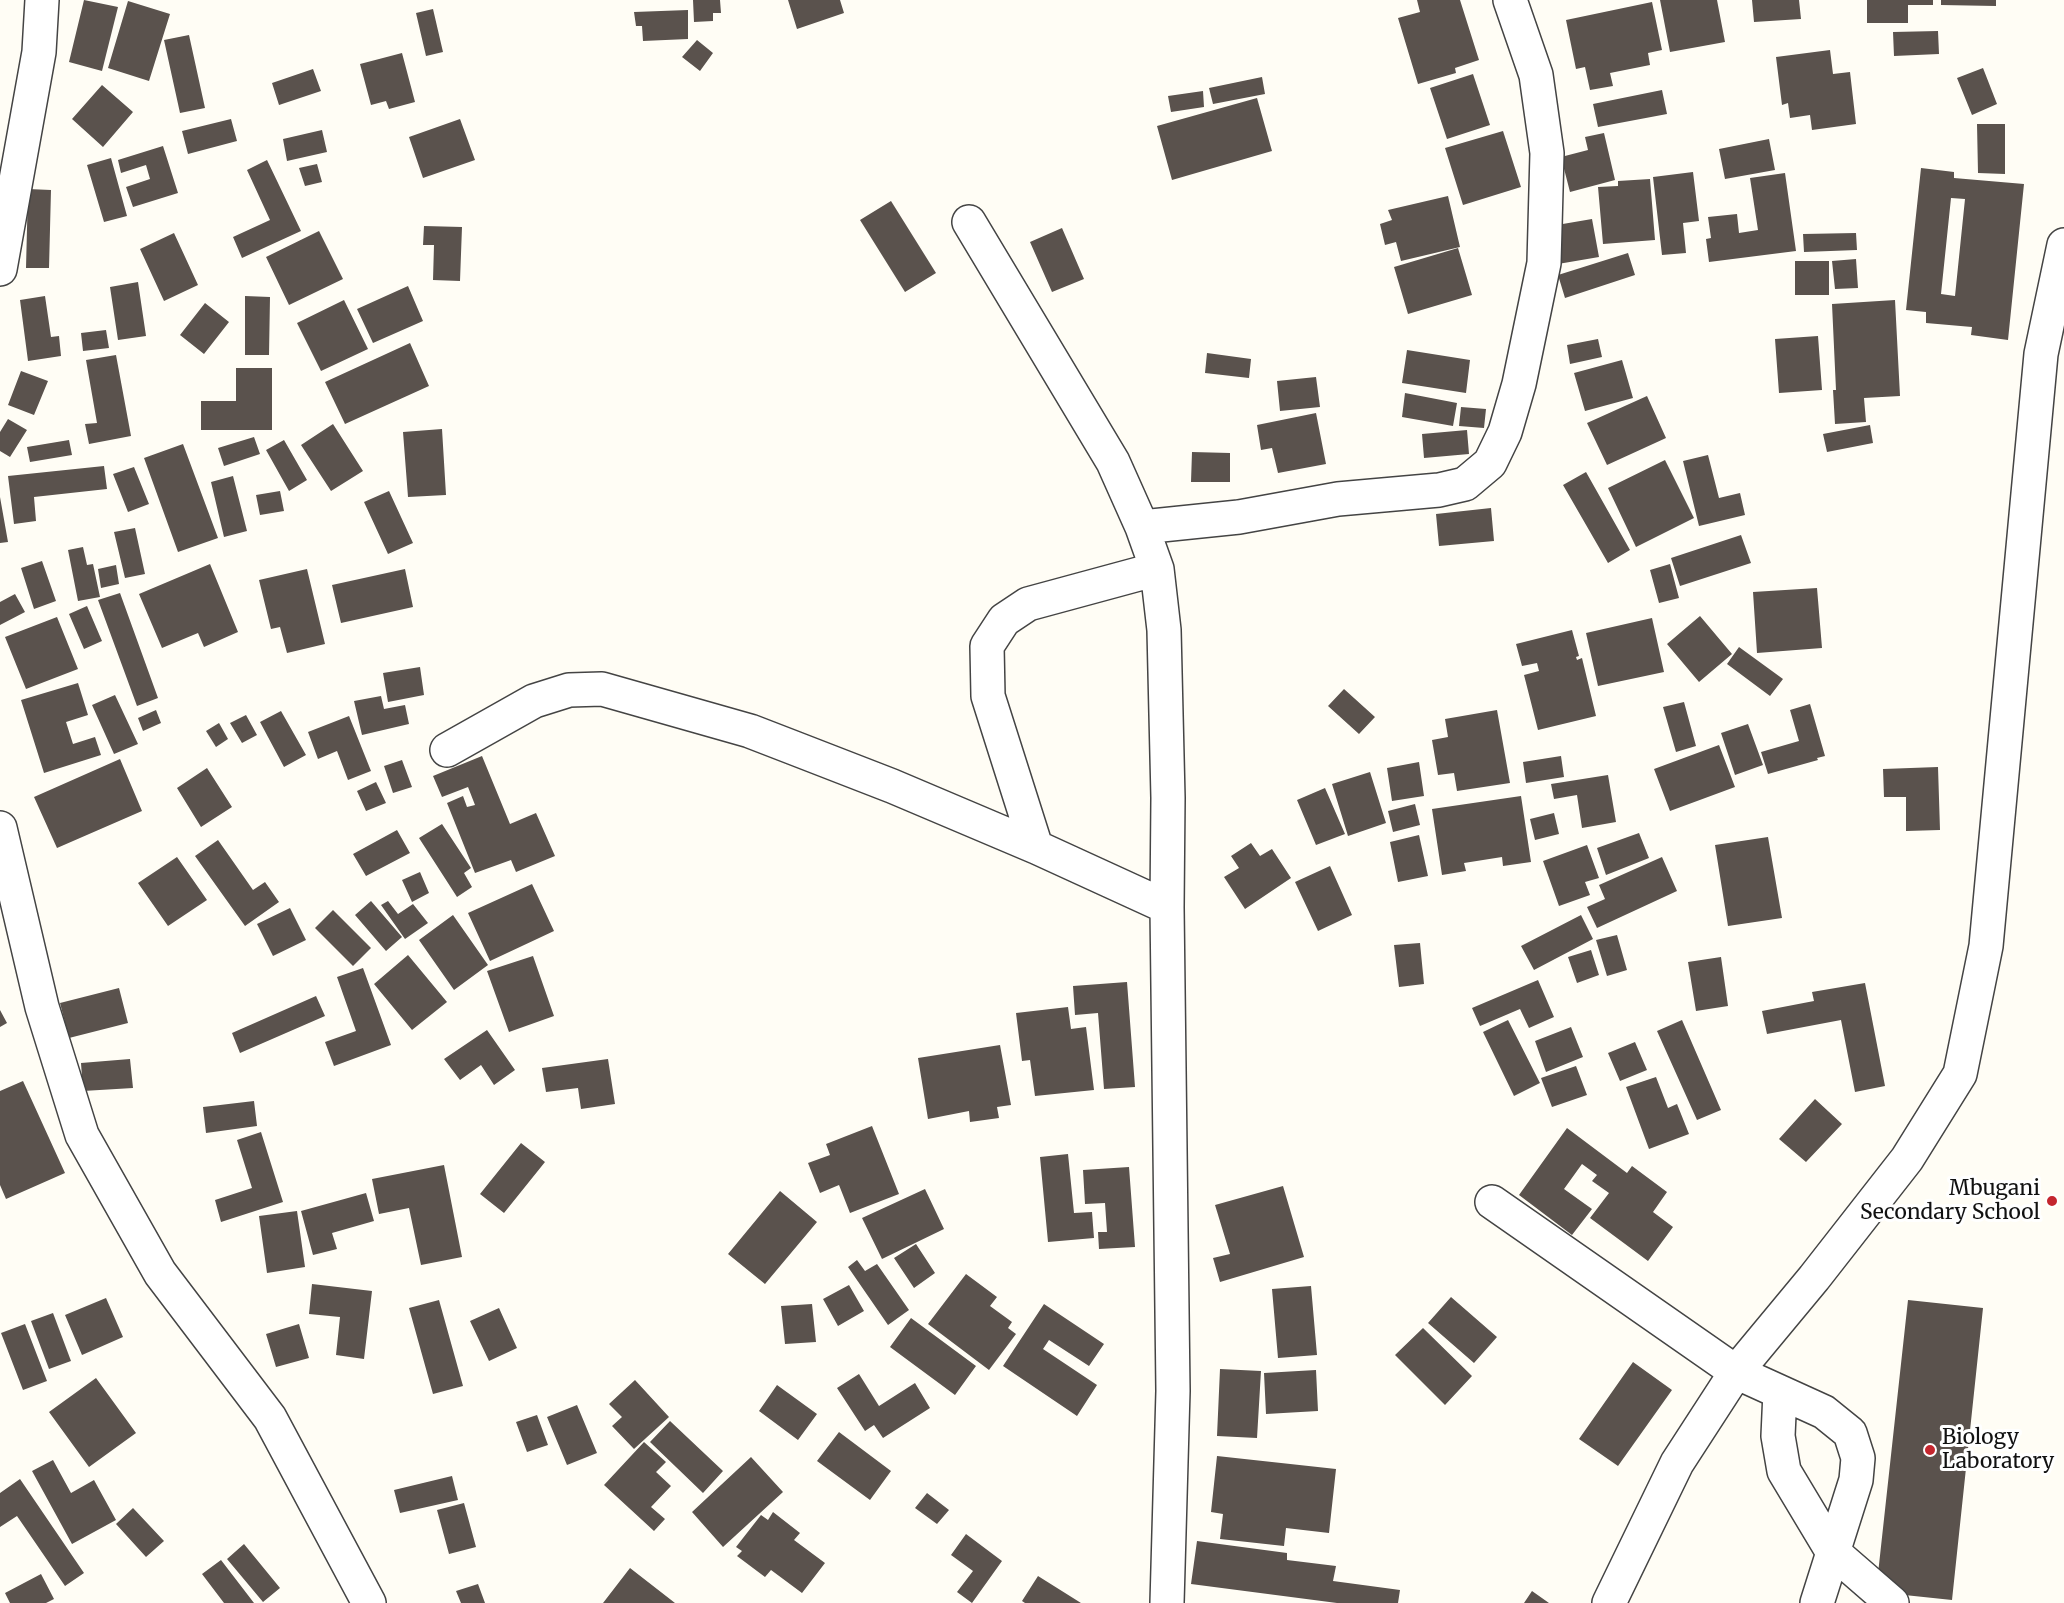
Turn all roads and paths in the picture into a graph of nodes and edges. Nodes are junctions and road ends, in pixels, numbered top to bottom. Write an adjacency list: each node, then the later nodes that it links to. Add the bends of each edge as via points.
1 (42, 0): 5 (street, via 39,52)
2 (1510, 0): 6 (street, via 1536,75 1547,153 1544,263 1519,384 1505,432 1490,463 1465,484 1439,490 1338,499 1239,517)
3 (969, 222): 6 (street, via 1113,462)
4 (2064, 245): 13 (street, via 2042,354 1986,946 1960,1074 1907,1159)
5 (0, 269)
6 (1142, 527): 7 (street)
7 (1157, 569): 10 (street, via 1028,604 1004,620 987,646 988,696); 11 (street, via 1164,630)
8 (447, 750): 10 (street, via 534,701 569,690 602,689 750,731)
9 (0, 828): 16 (street, via 42,1007 82,1135 160,1274 270,1418)
10 (1036, 847): 11 (street)
11 (1167, 907): 17 (street, via 1173,1391)
12 (1492, 1202): 13 (street)
13 (1736, 1372): 14 (street); 18 (street, via 1677,1462)
14 (1780, 1392): 15 (street, via 1778,1436 1784,1471); 15 (street, via 1824,1412 1850,1433 1858,1458 1856,1480)
15 (1832, 1551): 19 (street); 20 (street)
16 (369, 1603)
17 (1167, 1603)
18 (1609, 1603)
19 (1817, 1603)
20 (1892, 1603)

